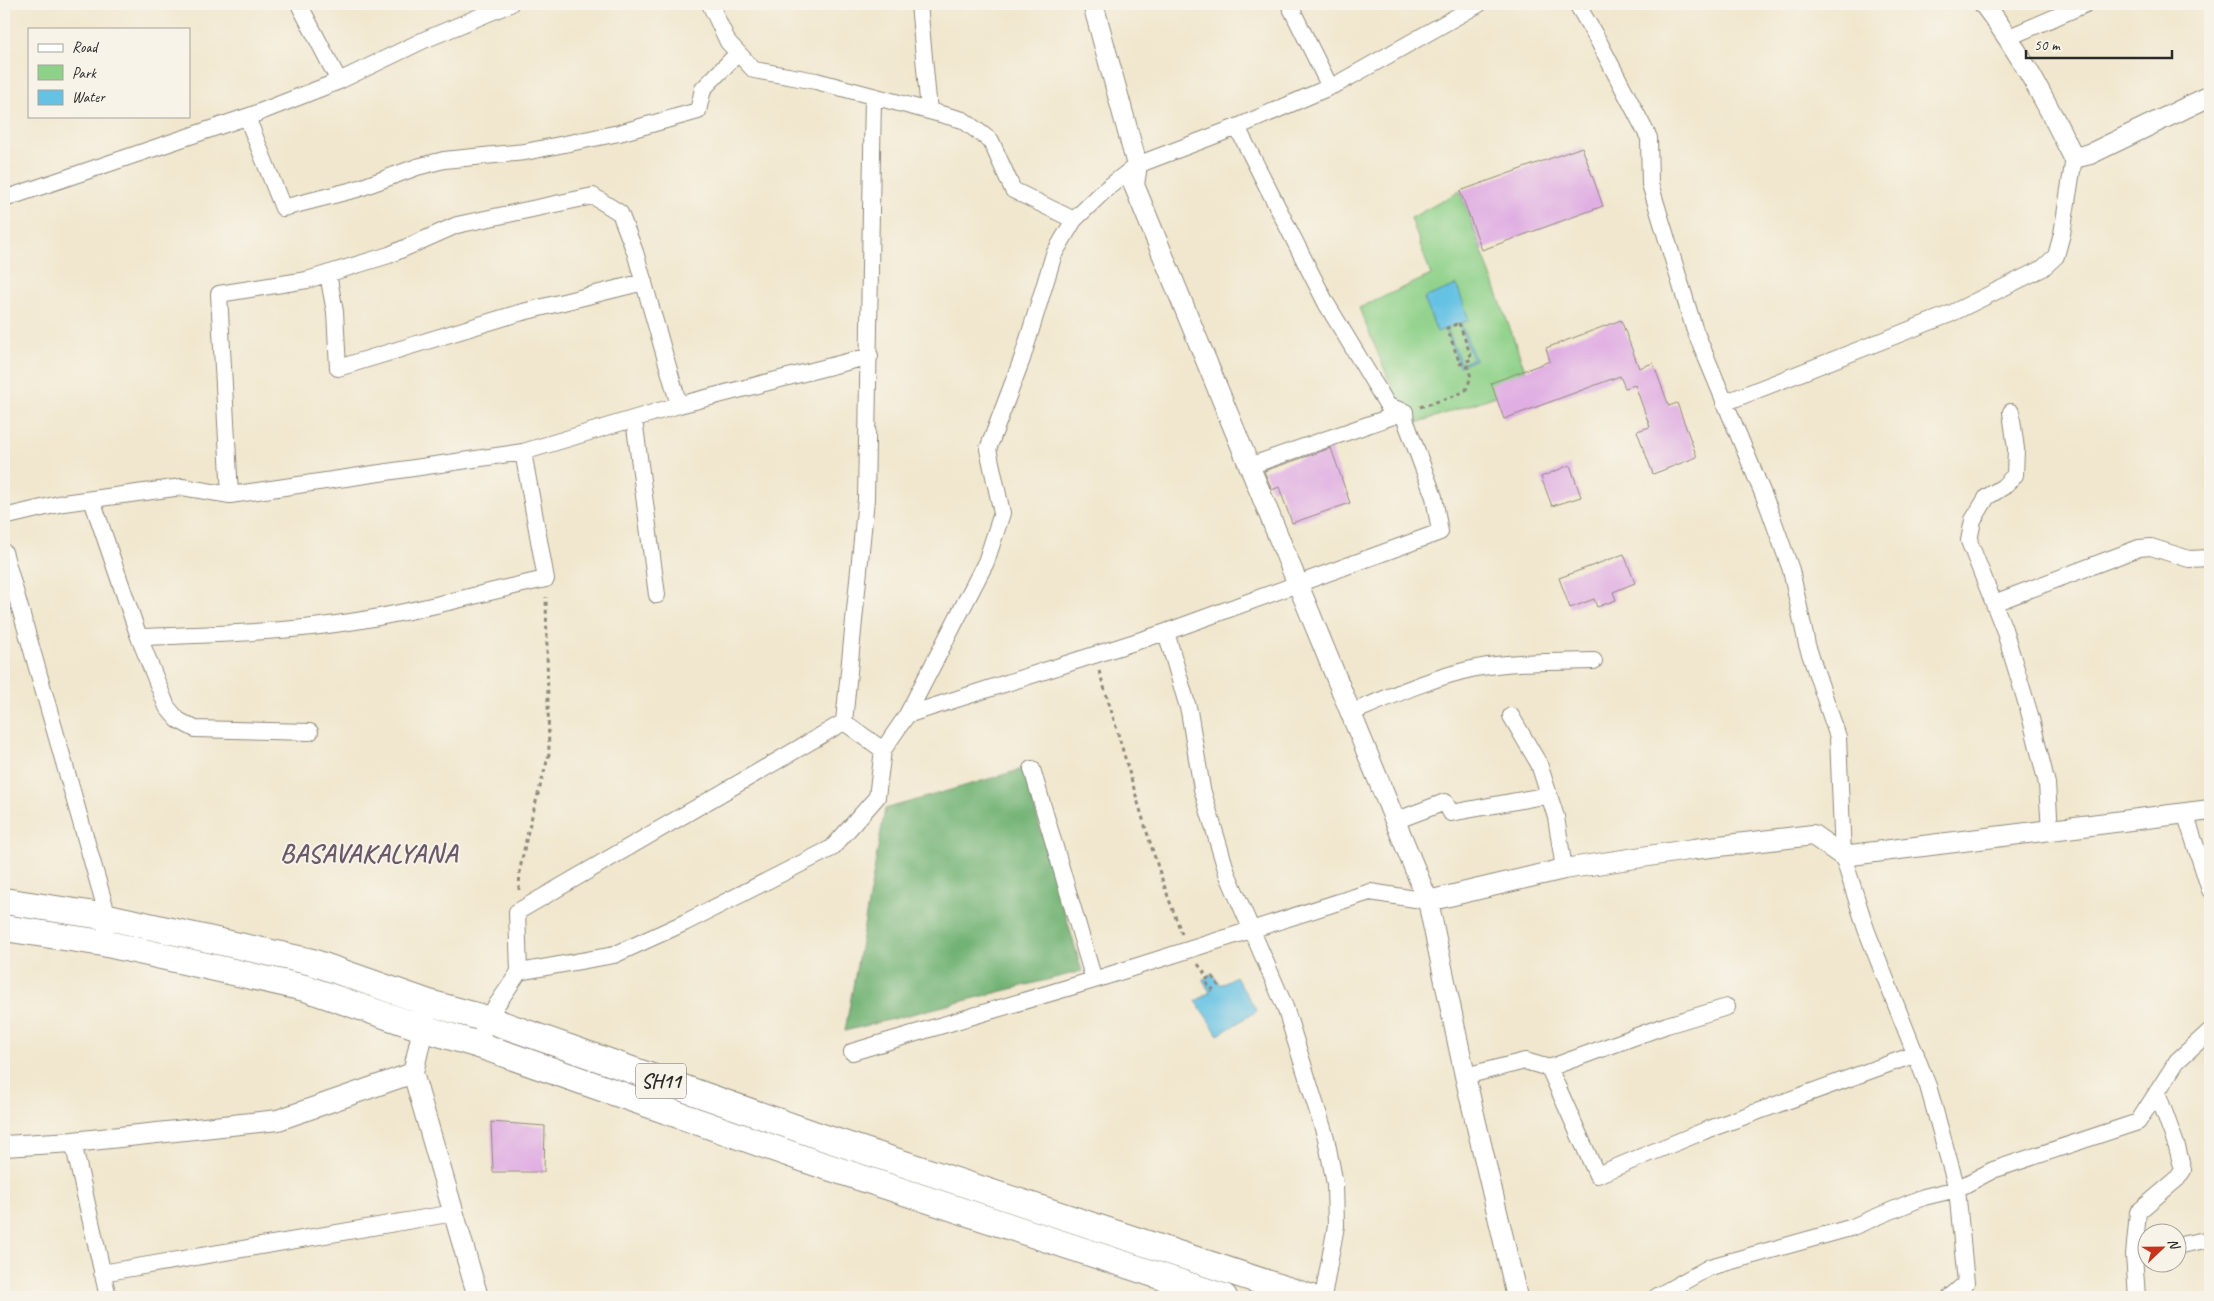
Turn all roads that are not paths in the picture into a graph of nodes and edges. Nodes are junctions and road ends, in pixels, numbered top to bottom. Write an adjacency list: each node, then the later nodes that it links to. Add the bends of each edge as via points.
1 (299, 4): 13 (street)
2 (510, 4): 13 (street)
3 (710, 4): 12 (street, via 728,42)
4 (919, 4): 17 (street)
5 (1093, 4): 21 (street)
6 (1289, 4): 14 (street)
7 (1479, 4): 14 (street)
8 (1576, 4): 27 (street, via 1649,138 1650,184 1694,328)
9 (1984, 4): 11 (street)
10 (2086, 4): 11 (street)
11 (2009, 37): 20 (street)
12 (738, 53): 15 (street, via 754,70); 18 (street, via 703,89 698,111 525,152 444,160 357,189 283,208)
13 (339, 81): 18 (street)
14 (1330, 87): 19 (street)
15 (874, 96): 17 (street); 26 (street)
16 (2210, 96): 20 (street, via 2090,154)
17 (929, 111): 23 (street, via 963,120 991,141 1013,190)
18 (247, 117): 22 (street)
19 (1237, 127): 21 (street); 29 (street, via 1326,303 1388,406)
20 (2074, 158): 27 (street, via 2056,256 2043,268 1950,314)
21 (1137, 165): 23 (street); 33 (street, via 1134,185)
22 (4, 199)
23 (1074, 220): 46 (street, via 1054,254 1022,359 988,449 1002,513 986,562)
24 (328, 274): 25 (street, via 390,255 457,225 593,196 620,213); 25 (street, via 335,312 338,368 519,313); 34 (street, via 219,294)
25 (644, 282): 28 (street)
26 (870, 356): 28 (street); 48 (street, via 866,499)
27 (1724, 403): 57 (street, via 1791,570 1806,645 1838,737)
28 (679, 405): 31 (street)
29 (1405, 412): 33 (street); 39 (street, via 1434,497 1440,532)
30 (2011, 412): 41 (street, via 2016,449 2015,474 1987,497 1974,520 1969,541)
31 (634, 419): 32 (street); 40 (street)
32 (523, 452): 34 (street); 43 (street, via 546,579 389,616 330,625 236,634)
33 (1249, 466): 39 (street)
34 (230, 495): 35 (street, via 182,487)
35 (92, 500): 36 (street); 43 (street)
36 (4, 517)
37 (4, 552): 62 (street)
38 (2210, 558): 41 (street, via 2189,559 2151,547 2139,548)
39 (1298, 585): 42 (street); 45 (street)
40 (657, 595)
41 (1994, 603): 56 (street, via 2024,696 2047,784)
42 (1166, 632): 46 (street); 64 (street, via 1189,711 1202,789 1214,831 1227,873)
43 (139, 637): 49 (street, via 167,707 178,720 195,729)
44 (1594, 661): 45 (street, via 1526,662 1477,668 1405,690)
45 (1351, 713): 55 (street)
46 (907, 715): 50 (street)
47 (1512, 716): 52 (street, via 1539,764)
48 (844, 722): 50 (street); 66 (street, via 517,912)
49 (310, 732)
50 (883, 750): 66 (street, via 877,797 832,848 614,955)
51 (1032, 769): 67 (street)
52 (1549, 795): 55 (street, via 1451,813 1445,802); 58 (street)
53 (2210, 810): 54 (street)
54 (2185, 813): 56 (street); 59 (street)
55 (1395, 821): 61 (street)
56 (2050, 831): 57 (street)
57 (1844, 856): 58 (street, via 1813,835); 75 (street, via 1866,929)
58 (1564, 869): 61 (street)
59 (2210, 890)
60 (4, 901): 62 (main road, SH11)
61 (1428, 902): 64 (street, via 1370,892); 78 (street)
62 (108, 917): 65 (street); 68 (main road, SH11, via 312,962)
63 (4, 928): 65 (main road, SH11)
64 (1252, 929): 67 (street); 93 (street, via 1285,1007 1309,1078 1335,1184 1336,1226)
65 (103, 943): 71 (main road, SH11, via 305,988)
66 (519, 972): 70 (street)
67 (1094, 980): 74 (street)
68 (429, 1003): 70 (main road, SH11); 71 (street)
69 (1727, 1007): 76 (street)
70 (487, 1019): 73 (street); 92 (main road, SH11, via 822,1137)
71 (422, 1028): 73 (main road, SH11); 77 (street)
72 (2210, 1034): 79 (street, via 2177,1061)
73 (479, 1045): 91 (main road, SH11, via 813,1162)
74 (852, 1052)
75 (1916, 1054): 76 (street, via 1704,1131 1596,1175); 82 (street)
76 (1548, 1068): 78 (street, via 1525,1061)
77 (413, 1073): 80 (street, via 278,1120); 83 (street)
78 (1465, 1076): 94 (street)
79 (2157, 1092): 82 (street, via 2138,1122 1993,1170); 84 (street, via 2183,1170 2138,1212)
80 (73, 1142): 81 (street); 87 (street)
81 (4, 1146)
82 (1957, 1189): 95 (street, via 1924,1197 1850,1228 1710,1267); 96 (street, via 1966,1283)
83 (454, 1213): 87 (street); 90 (street)
84 (2139, 1224)
85 (2210, 1239): 86 (street)
86 (2186, 1244)
87 (102, 1273): 89 (street)
88 (2139, 1274): 97 (street)
89 (108, 1297)
90 (478, 1297)
91 (1224, 1297)
92 (1309, 1297)
93 (1323, 1297)
94 (1517, 1297)
95 (1656, 1297)
96 (1950, 1297)
97 (2137, 1297)

